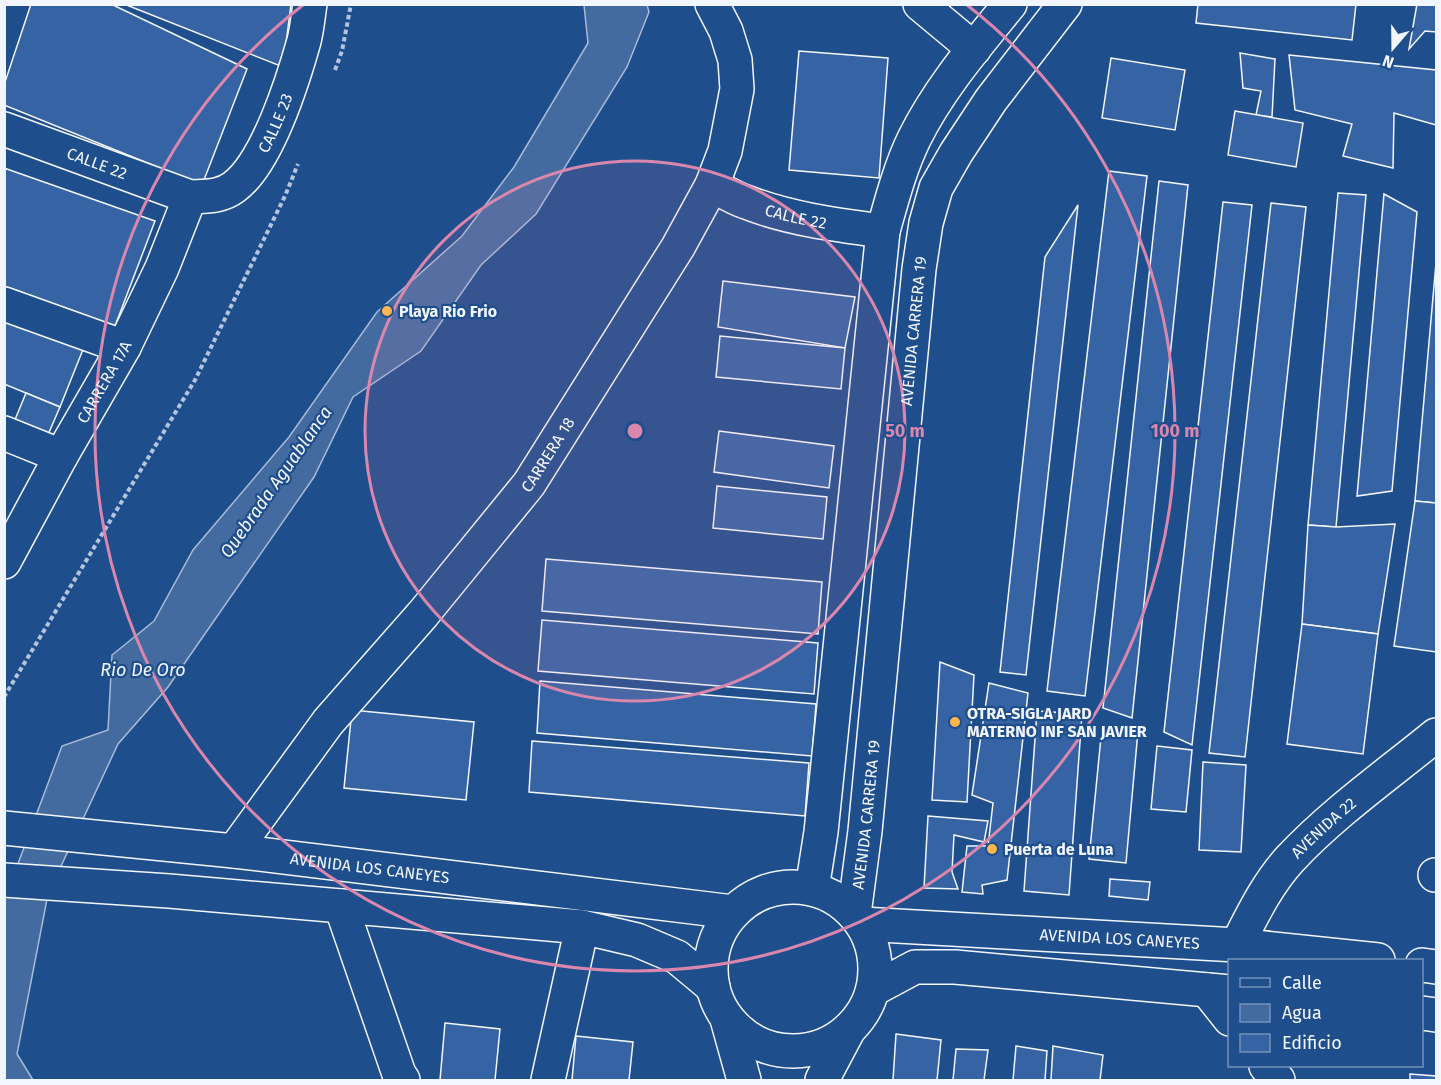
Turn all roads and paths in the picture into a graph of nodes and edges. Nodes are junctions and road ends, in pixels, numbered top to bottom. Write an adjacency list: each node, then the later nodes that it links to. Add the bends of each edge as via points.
1 (310, 4): 12 (street, CALLE 23, via 305,40 283,105 254,166 234,187 215,196)
2 (351, 4): 8 (path)
3 (712, 4): 11 (street, CARRERA 18, via 735,60 737,88 725,151)
4 (920, 4): 7 (street)
5 (1010, 4): 7 (street)
6 (1065, 4): 27 (street, AVENIDA CARRERA 19, via 991,100 956,153 936,188 926,223)
7 (974, 49): 13 (street, via 936,100 914,139)
8 (334, 72)
9 (4, 129): 12 (street, CALLE 22)
10 (301, 155): 19 (path, via 195,380)
11 (712, 185): 13 (street, CALLE 22, via 744,202 773,211); 22 (street, CARRERA 18, via 657,283 529,484 328,722)
12 (190, 197): 15 (street, CARRERA 17A, via 162,268)
13 (883, 231): 24 (street, via 823,821)
14 (4, 304): 15 (street)
15 (123, 347): 17 (street, CARRERA 17A)
16 (4, 433): 17 (street)
17 (60, 456): 18 (street, CARRERA 17A)
18 (4, 562)
19 (4, 697)
20 (1437, 735): 29 (street, AVENIDA 22, via 1324,826 1288,861 1257,906)
21 (4, 828): 22 (street, AVENIDA LOS CANEYES)
22 (234, 850): 26 (street, AVENIDA LOS CANEYES)
23 (4, 880): 25 (street)
24 (812, 889): 26 (street, via 784,887 757,895); 27 (street, via 835,898)
25 (341, 906): 28 (street); 38 (street)
26 (734, 912): 31 (street, via 721,928 714,947)
27 (858, 919): 29 (street, AVENIDA LOS CANEYES); 32 (street, via 874,955)
28 (582, 927): 31 (street, via 637,940 677,957); 39 (street)
29 (1237, 945): 30 (street, AVENIDA LOS CANEYES)
30 (1369, 959)
31 (713, 987): 35 (street)
32 (874, 989): 33 (street, via 915,968 955,967); 36 (street)
33 (1218, 991): 34 (street)
34 (1228, 1014)
35 (728, 1019): 36 (street, via 744,1035 764,1046 786,1051 809,1050 831,1042); 40 (street)
36 (849, 1029): 41 (street)
37 (1268, 1067): 42 (street)
38 (403, 1080)
39 (548, 1080)
40 (744, 1080)
41 (822, 1080)
42 (1278, 1080)

